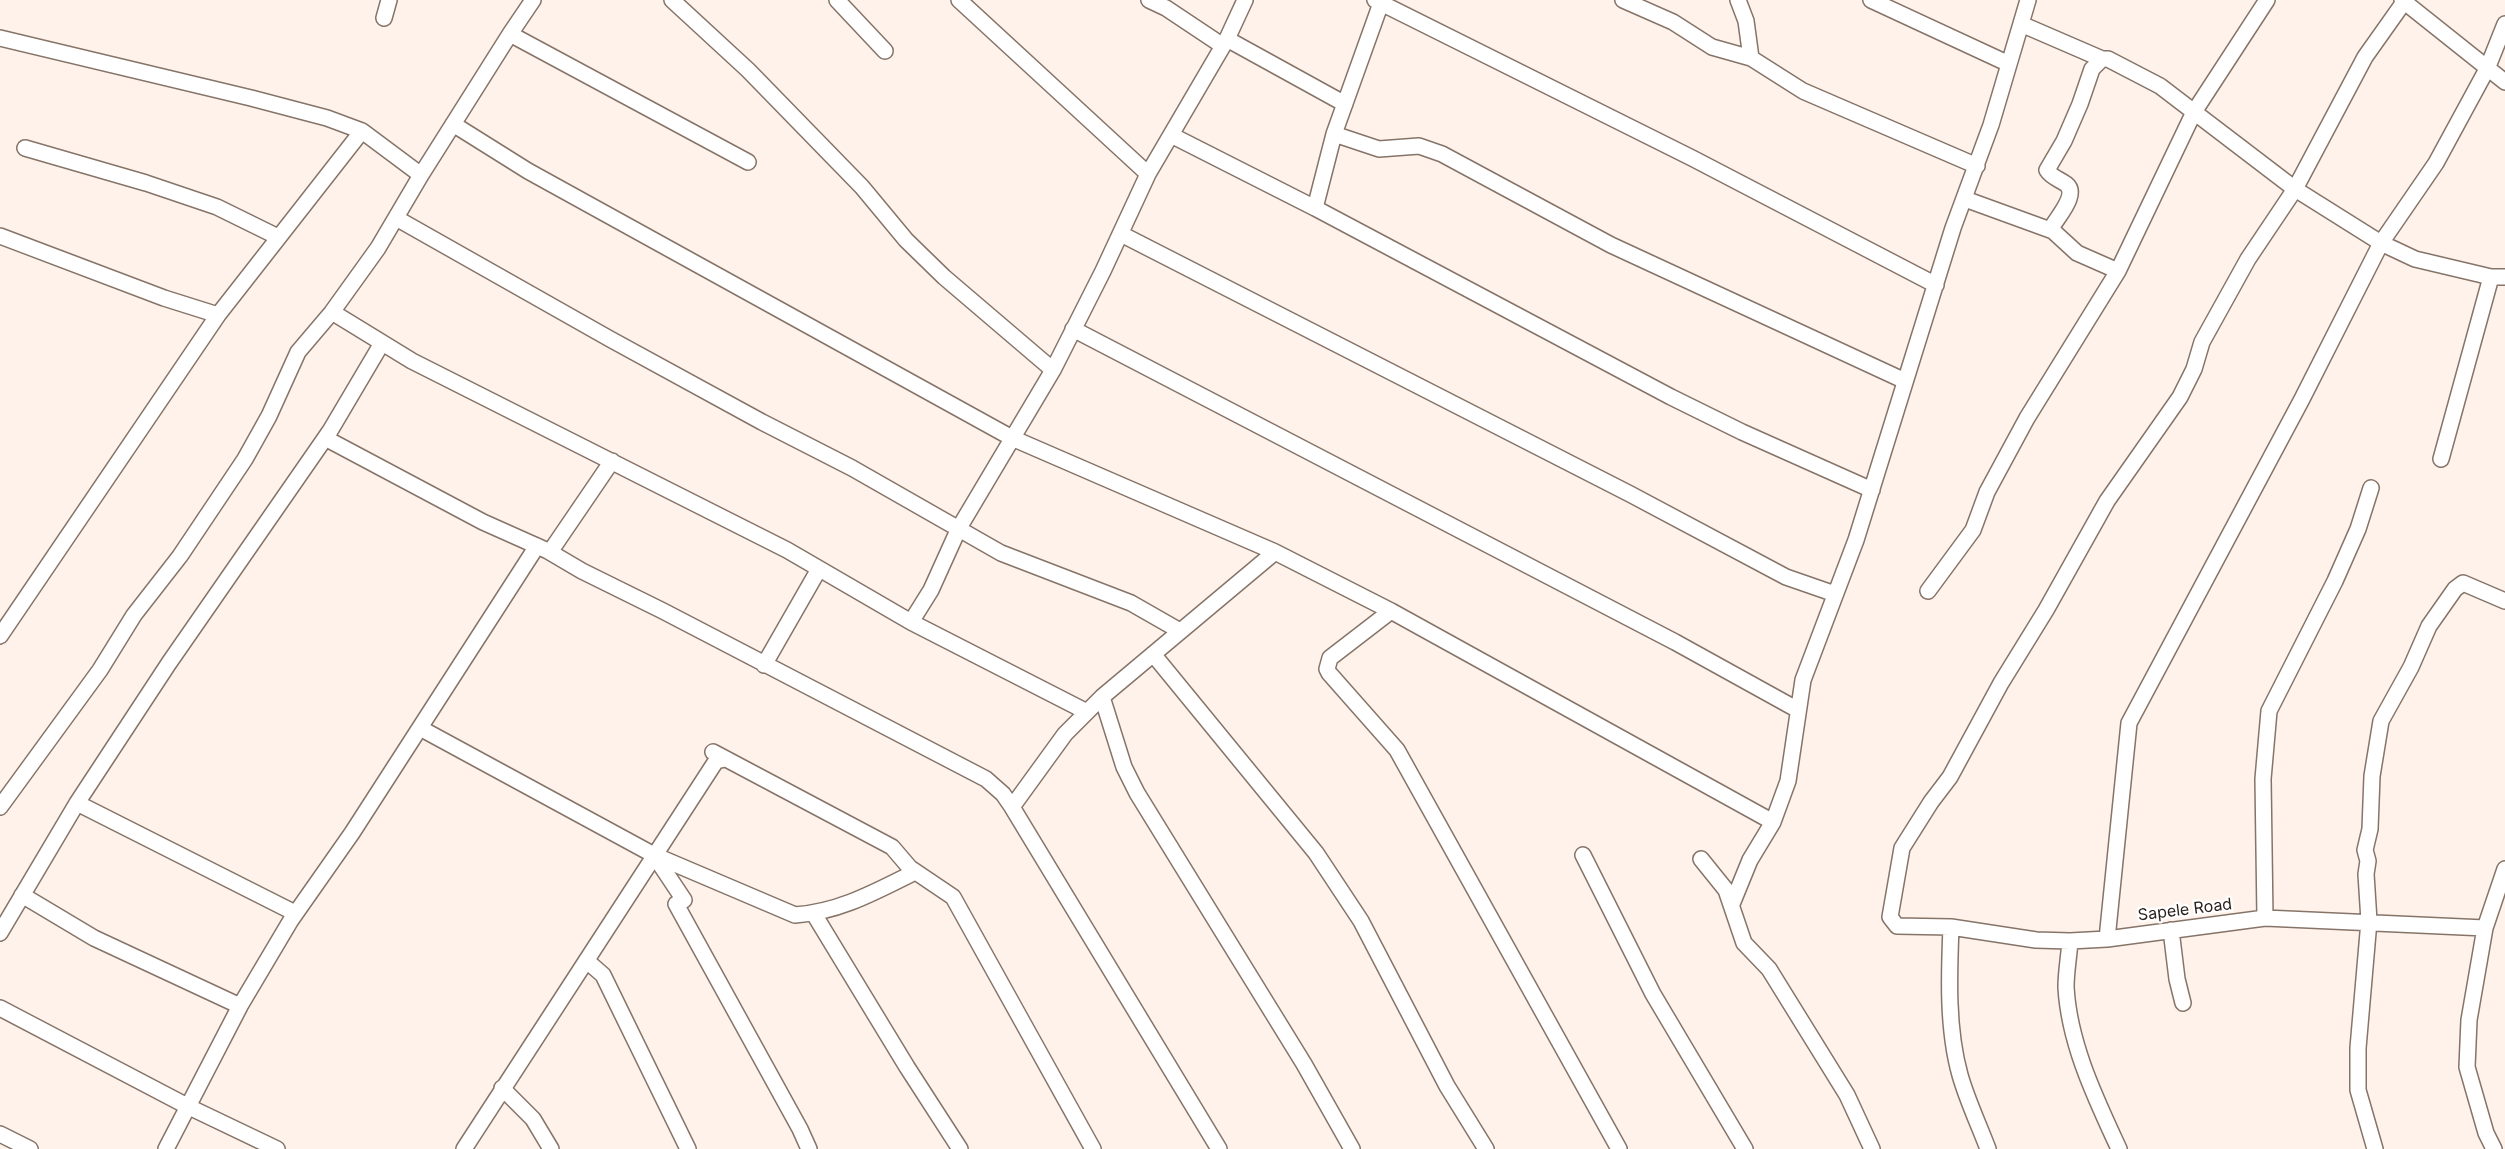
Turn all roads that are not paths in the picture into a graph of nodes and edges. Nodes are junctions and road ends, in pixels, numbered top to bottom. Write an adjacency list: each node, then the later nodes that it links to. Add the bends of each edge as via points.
1 (389, 0): 15 (street)
2 (533, 0): 18 (street)
3 (672, 0): 54 (street, via 748,70 944,277)
4 (837, 0): 21 (street)
5 (959, 0): 36 (street)
6 (1149, 0): 20 (street)
7 (1245, 0): 20 (street)
8 (1623, 0): 22 (street, via 1673,22 1712,47)
9 (1738, 0): 22 (street, via 1746,21)
10 (1871, 0): 24 (street)
11 (2028, 0): 16 (street)
12 (2267, 0): 28 (street)
13 (1379, 1): 27 (street); 49 (street)
14 (2403, 1): 25 (street); 38 (street, via 2365,57)
15 (384, 18)
16 (2021, 24): 23 (street); 24 (street)
17 (2505, 24): 25 (street)
18 (510, 34): 29 (street); 34 (street)
19 (0, 38): 30 (street, via 251,98)
20 (1225, 43): 27 (street); 32 (street)
21 (885, 51)
22 (1751, 58): 35 (street, via 1803,91)
23 (2102, 59): 28 (street, via 2160,86); 42 (street, via 2092,69 2064,141 2047,166 2049,174 2071,191)
24 (2009, 64): 35 (street)
25 (2487, 69): 26 (street); 46 (street, via 2436,163)
26 (2505, 82)
27 (1345, 104): 31 (street)
28 (2194, 112): 38 (street); 47 (street)
29 (453, 124): 37 (street); 57 (street, via 528,171)
30 (362, 131): 37 (street); 45 (street)
31 (1334, 134): 40 (street); 55 (street, via 1379,149 1419,147 1442,154 1611,245)
32 (1171, 135): 36 (street); 40 (street)
33 (25, 148): 45 (street, via 207,204)
34 (748, 162)
35 (1977, 166): 39 (street)
36 (1148, 174): 43 (street)
37 (422, 175): 41 (street)
38 (2295, 189): 46 (street); 94 (street, Sapele Road, via 2248,259 2202,342 2180,397 2107,501 1950,777 1902,848 1892,922 1897,926)
39 (1965, 199): 42 (street); 49 (street)
40 (1315, 208): 61 (street, via 1681,402)
41 (396, 218): 50 (street); 62 (street)
42 (2053, 231): 47 (street, via 2077,253)
43 (1121, 234): 52 (street); 67 (street, via 1786,577)
44 (0, 236): 51 (street)
45 (278, 237): 51 (street)
46 (2381, 243): 48 (street, via 2415,259); 98 (street, via 2129,723)
47 (2118, 271): 66 (street, via 2027,418 1987,492 1973,530)
48 (2498, 277): 58 (street)
49 (1936, 285): 55 (street)
50 (332, 312): 53 (street); 80 (street, via 298,352 270,416 180,556)
51 (218, 315): 72 (street)
52 (1073, 329): 54 (street); 76 (street)
53 (382, 343): 56 (street); 59 (street)
54 (1053, 370): 57 (street)
55 (1905, 381): 61 (street)
56 (325, 438): 63 (street); 79 (street)
57 (1011, 438): 62 (street); 64 (street)
58 (2441, 459)
59 (612, 461): 63 (street, via 550,552); 65 (street)
60 (2371, 488): 92 (street, via 2335,582 2269,711 2262,779)
61 (1872, 490): 67 (street)
62 (959, 528): 70 (street, via 931,590); 71 (street, via 1001,553 1131,603)
63 (542, 549): 74 (street); 78 (street)
64 (1275, 552): 69 (street); 71 (street)
65 (819, 569): 70 (street); 74 (street)
66 (1928, 591)
67 (1835, 594): 76 (street, via 1803,680)
68 (2505, 601): 93 (street, via 2463,583 2455,589 2429,626 2381,721 2365,850)
69 (1392, 611): 82 (street); 119 (street, via 1330,658 1327,669 1397,750)
70 (910, 622): 77 (street)
71 (1180, 631): 73 (street)
72 (0, 636)
73 (1154, 654): 75 (street); 118 (street, via 1316,853 1361,921 1447,1086)
74 (764, 665): 81 (street, via 986,778)
75 (1102, 697): 77 (street); 117 (street, via 1124,767 1137,793)
76 (1798, 710): 82 (street, via 1788,781)
77 (1088, 712): 81 (street, via 1065,734)
78 (420, 728): 83 (street); 90 (street)
79 (77, 802): 88 (street); 90 (street)
80 (0, 807)
81 (1012, 807): 116 (street)
82 (1773, 822): 89 (street, via 1750,860)
83 (654, 855): 86 (street, via 719,756 892,847); 91 (street, via 795,915); 100 (street); 113 (street)
84 (1583, 855): 120 (street, via 1653,994)
85 (1701, 859): 89 (street, via 1726,890)
86 (910, 868): 91 (street, via 911,874 857,902); 115 (street, via 952,897)
87 (2505, 869): 95 (street)
88 (22, 895): 97 (street); 102 (street, via 94,938)
89 (1732, 904): 121 (street, via 1744,943 1769,969 1847,1095)
90 (295, 913): 102 (street)
91 (814, 914): 114 (street)
92 (2265, 918): 93 (street, Sapele Road); 96 (street, Sapele Road)
93 (2368, 921): 95 (street, Sapele Road); 124 (street, via 2358,1090)
94 (1951, 927): 99 (street, Sapele Road); 122 (street, via 1952,1024 1960,1075)
95 (2485, 928): 125 (street, via 2469,1020 2467,1067)
96 (2171, 930): 98 (street, Sapele Road); 101 (street)
97 (0, 933)
98 (2107, 939): 99 (street, Sapele Road)
99 (2070, 941): 123 (street, via 2066,987 2072,1022 2087,1076)
100 (587, 960): 104 (street); 112 (street, via 603,975)
101 (2183, 1003)
102 (240, 1006): 105 (street)
103 (0, 1008): 105 (street)
104 (502, 1088): 110 (street); 111 (street, via 532,1119)
105 (187, 1106): 108 (street); 109 (street)
106 (0, 1134): 107 (street)
107 (30, 1149)
108 (166, 1149)
109 (277, 1149)
110 (464, 1149)
111 (551, 1149)
112 (688, 1149)
113 (809, 1149)
114 (960, 1149)
115 (1093, 1149)
116 (1219, 1149)
117 (1352, 1149)
118 (1486, 1149)
119 (1619, 1149)
120 (1745, 1149)
121 (1872, 1149)
122 (1988, 1149)
123 (2119, 1149)
124 (2374, 1149)
125 (2494, 1149)

